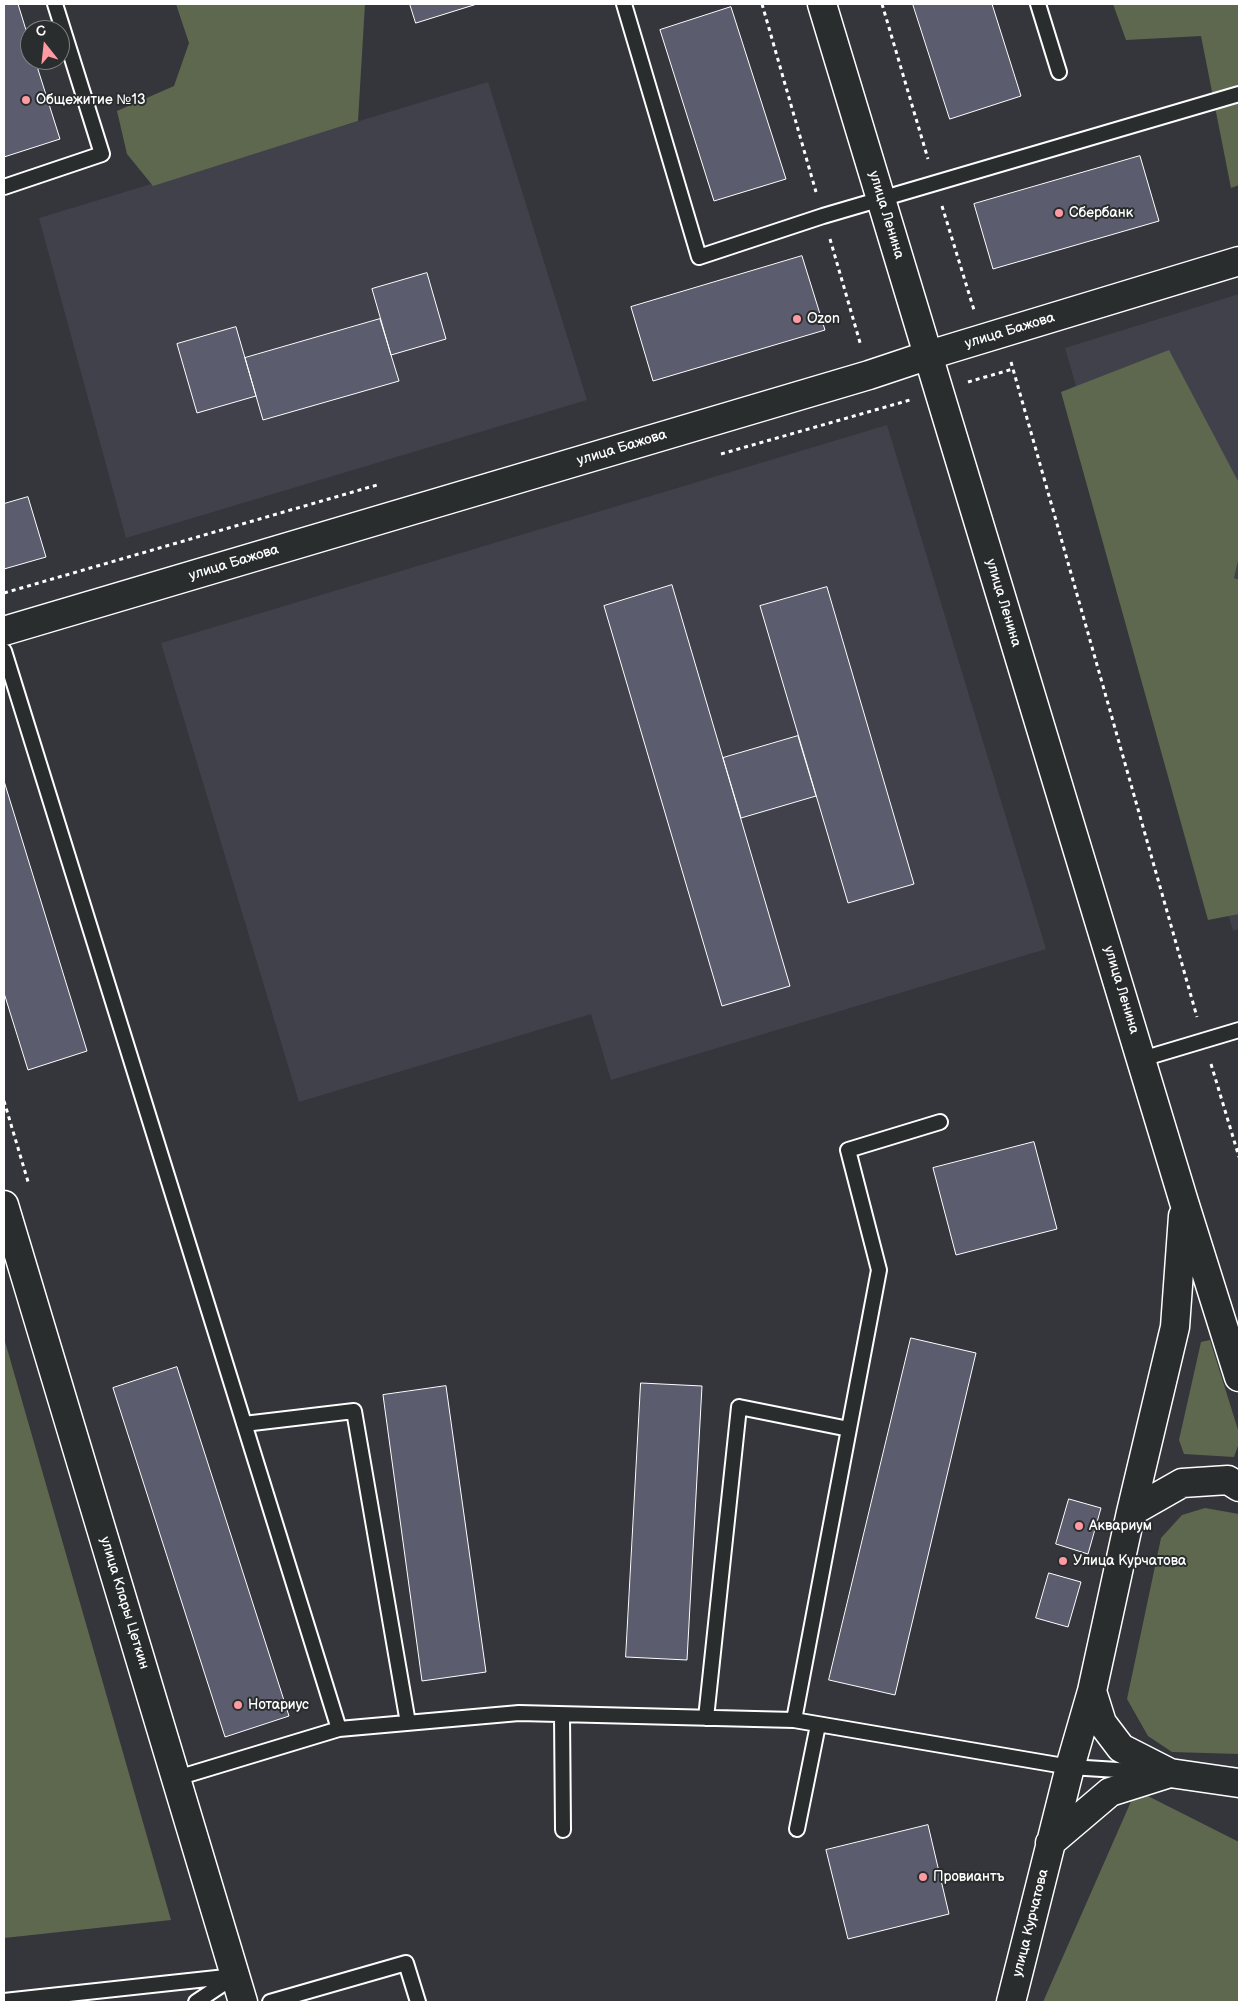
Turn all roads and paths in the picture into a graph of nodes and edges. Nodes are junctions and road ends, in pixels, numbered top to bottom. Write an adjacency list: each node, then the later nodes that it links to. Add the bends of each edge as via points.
1 (55, 4): 9 (lane, via 102,154)
2 (624, 4): 10 (lane, via 699,257)
3 (822, 4): 10 (street, улица Ленина)
4 (882, 4): 8 (path)
5 (1038, 4): 6 (lane)
6 (1059, 72)
7 (1239, 94): 8 (lane)
8 (936, 184): 10 (lane); 12 (path, via 974,310)
9 (4, 187)
10 (881, 199): 13 (street, улица Ленина)
11 (1239, 261): 12 (street, улица Бажова)
12 (1001, 333): 13 (street, улица Бажова); 17 (path)
13 (929, 355): 14 (street, улица Бажова); 18 (street, улица Ленина)
14 (4, 631)
15 (4, 651): 24 (lane)
16 (1239, 1030): 17 (lane)
17 (1204, 1041): 18 (lane); 20 (path)
18 (1142, 1059): 21 (street, улица Ленина)
19 (940, 1122): 25 (lane, via 848,1150 879,1270)
20 (1239, 1157)
21 (1184, 1202): 23 (street, улица Ленина); 27 (street, улица Курчатова, via 1175,1327)
22 (4, 1205): 37 (street, улица Клары Цеткин)
23 (1239, 1377)
24 (244, 1424): 32 (lane, via 354,1411); 34 (lane)
25 (849, 1429): 30 (lane, via 739,1407); 31 (lane)
26 (1239, 1487): 27 (street, via 1228,1480 1182,1483)
27 (1131, 1512): 28 (street, улица Курчатова)
28 (1092, 1691): 35 (street, улица Курчатова); 36 (street, via 1102,1723 1121,1748)
29 (562, 1715): 30 (lane); 32 (lane, via 519,1713); 40 (lane)
30 (706, 1718): 31 (lane)
31 (794, 1720): 33 (lane)
32 (408, 1723): 34 (lane)
33 (818, 1725): 35 (lane); 39 (lane)
34 (339, 1729): 37 (lane)
35 (1070, 1767): 36 (lane); 41 (street, улица Курчатова)
36 (1170, 1773): 38 (street); 41 (street, via 1110,1792)
37 (177, 1778): 42 (street, улица Клары Цеткин)
38 (1236, 1781)
39 (797, 1829)
40 (563, 1830)
41 (1050, 1843): 48 (street, улица Курчатова)
42 (235, 1976): 43 (lane); 44 (lane); 45 (street, улица Клары Цеткин)
43 (4, 2001)
44 (196, 2002)
45 (243, 2002)
46 (270, 2002): 47 (lane, via 406,1963)
47 (418, 2002)
48 (1011, 2002)

